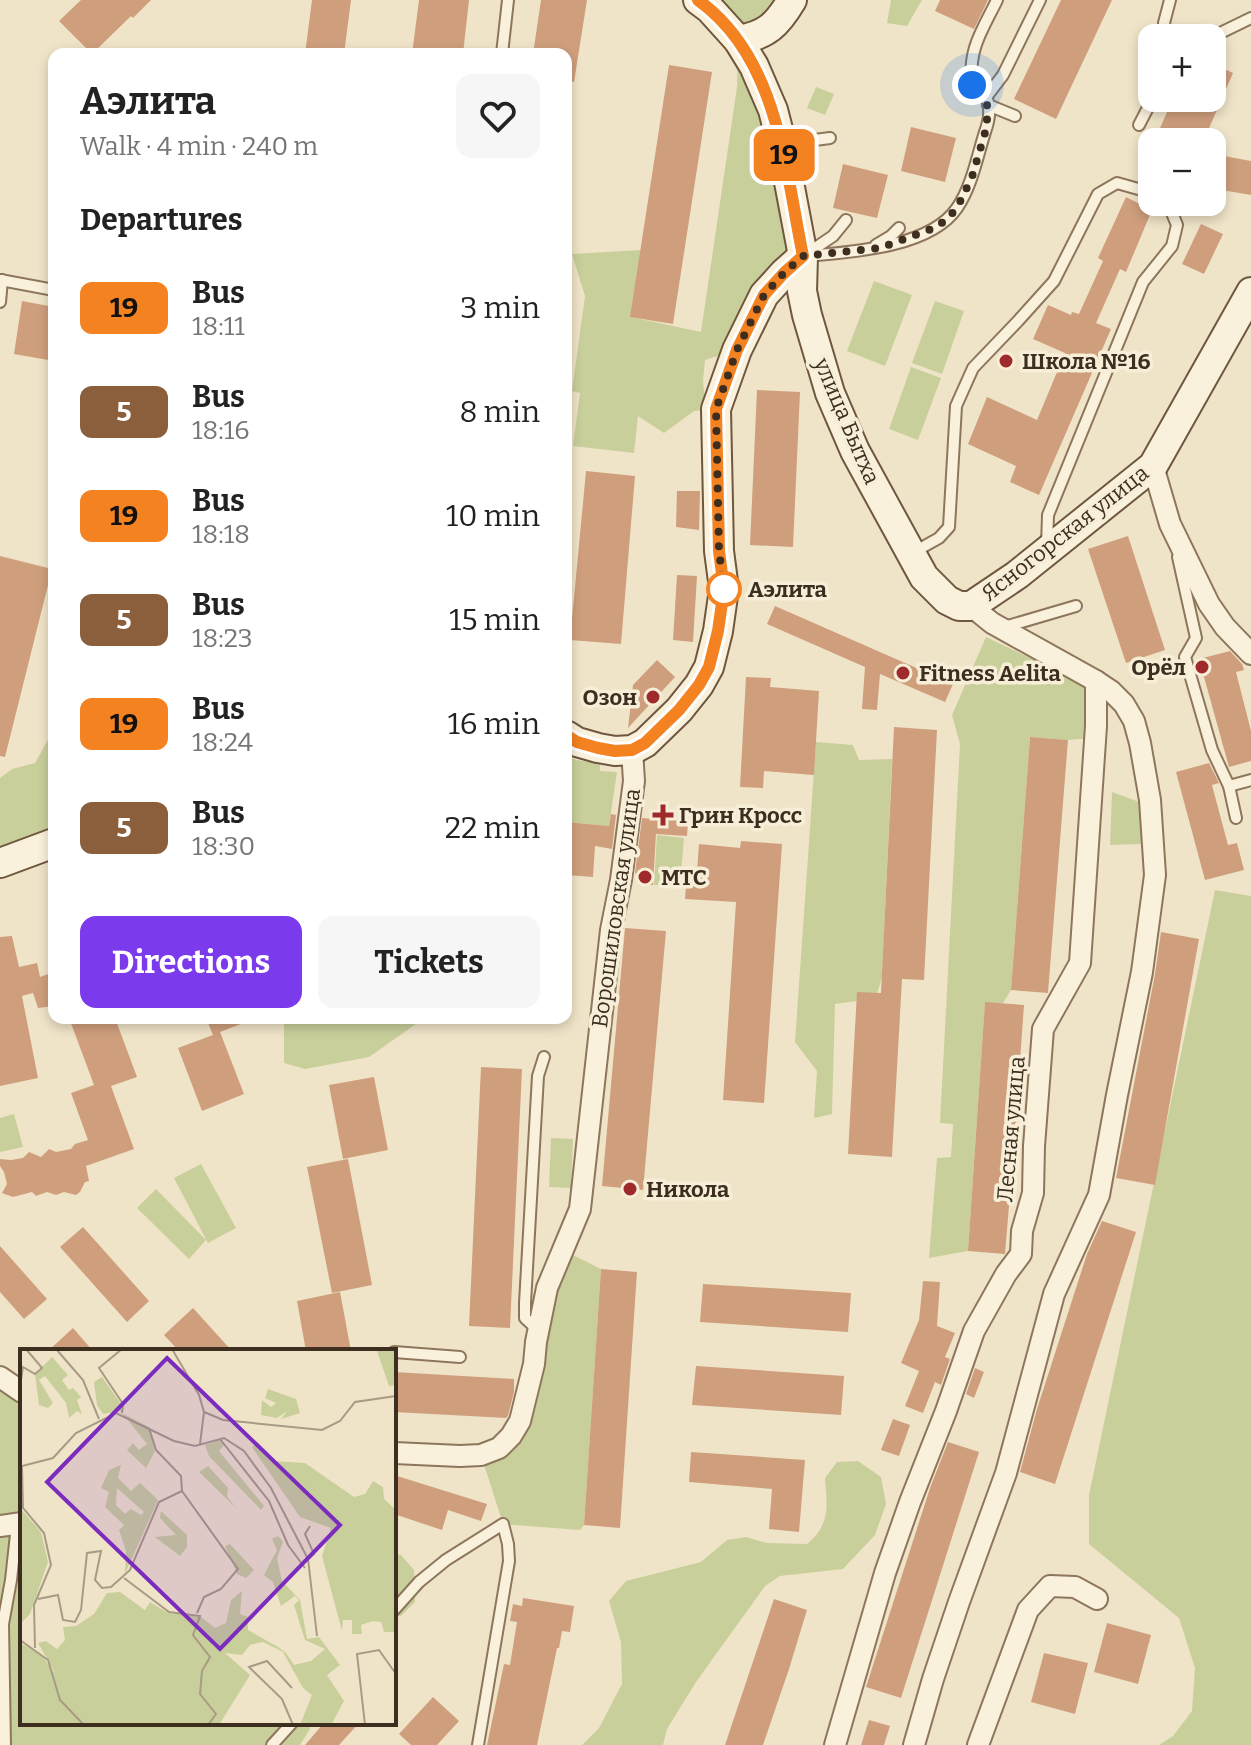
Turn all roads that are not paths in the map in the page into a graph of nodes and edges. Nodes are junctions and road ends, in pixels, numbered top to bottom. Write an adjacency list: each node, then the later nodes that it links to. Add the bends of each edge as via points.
1 (508, 0): 11 (lane)
2 (698, 0): 10 (street, улица Бытха)
3 (792, 0): 10 (street, via 768,30)
4 (997, 0): 12 (lane, via 970,67 972,85)
5 (1040, 0): 12 (lane)
6 (1170, 0): 8 (lane)
7 (1251, 18): 9 (lane)
8 (1164, 24)
9 (1226, 29)
10 (738, 40): 17 (street, улица Бытха, via 764,87)
11 (503, 48)
12 (988, 100): 14 (lane); 22 (lane, via 987,126 957,208 929,230)
13 (1146, 112): 15 (lane)
14 (1015, 116)
15 (1139, 125)
16 (830, 138): 17 (lane)
17 (782, 145): 23 (street, улица Бытха)
18 (1138, 190): 31 (lane, via 1117,183 1098,194 1054,281 973,368 956,406 949,527)
19 (1173, 216): 30 (lane, via 1177,225 1172,246 1143,282 1048,515)
20 (846, 220): 23 (lane)
21 (899, 228): 22 (lane)
22 (867, 250): 23 (lane)
23 (803, 256): 31 (street, улица Бытха, via 802,291 830,393 855,451); 38 (street, via 764,295 716,409 724,589 709,667 679,710)
24 (1, 280): 25 (lane); 27 (lane)
25 (48, 289)
26 (1251, 292): 28 (street, Ясногорская улица)
27 (0, 302)
28 (1153, 466): 29 (street); 30 (street, Ясногорская улица)
29 (1170, 524): 35 (street, via 1209,604); 40 (lane, via 1196,638 1185,657 1212,750)
30 (1046, 551): 32 (street, Ясногорская улица)
31 (912, 553): 32 (street, улица Бытха, via 935,590 959,606)
32 (971, 606): 34 (street, улица Бытха)
33 (1076, 606): 34 (lane)
34 (1000, 628): 36 (street, улица Бытха)
35 (1251, 655)
36 (1096, 681): 58 (street, Лесная улица, via 1080,963 1043,1029 1033,1193 1021,1254 974,1331 885,1573); 59 (street, улица Бытха, via 1124,704 1140,743 1155,875 1142,972 1099,1195 1054,1294 1006,1473)
37 (572, 739): 38 (street, via 598,748)
38 (632, 750): 45 (street, Ворошиловская улица, via 634,781 611,930 580,1209 547,1288)
39 (1251, 780): 40 (lane)
40 (1229, 786): 41 (lane)
41 (1236, 818)
42 (48, 845): 43 (street)
43 (0, 863)
44 (544, 1057): 45 (lane, via 538,1076 525,1303 525,1318)
45 (538, 1330): 50 (street, Ворошиловская улица, via 520,1421 499,1448 481,1455)
46 (396, 1352): 47 (lane)
47 (460, 1357)
48 (0, 1377): 49 (street)
49 (20, 1391)
50 (396, 1453)
51 (13, 1525): 55 (lane, via 3,1624)
52 (1097, 1599): 60 (street, via 1075,1587 1050,1586 1028,1610)
53 (396, 1608): 57 (lane, via 446,1560 503,1524 509,1561)
54 (290, 1725): 56 (lane)
55 (5, 1745)
56 (272, 1745)
57 (478, 1745)
58 (835, 1745)
59 (914, 1745)
60 (978, 1745)

